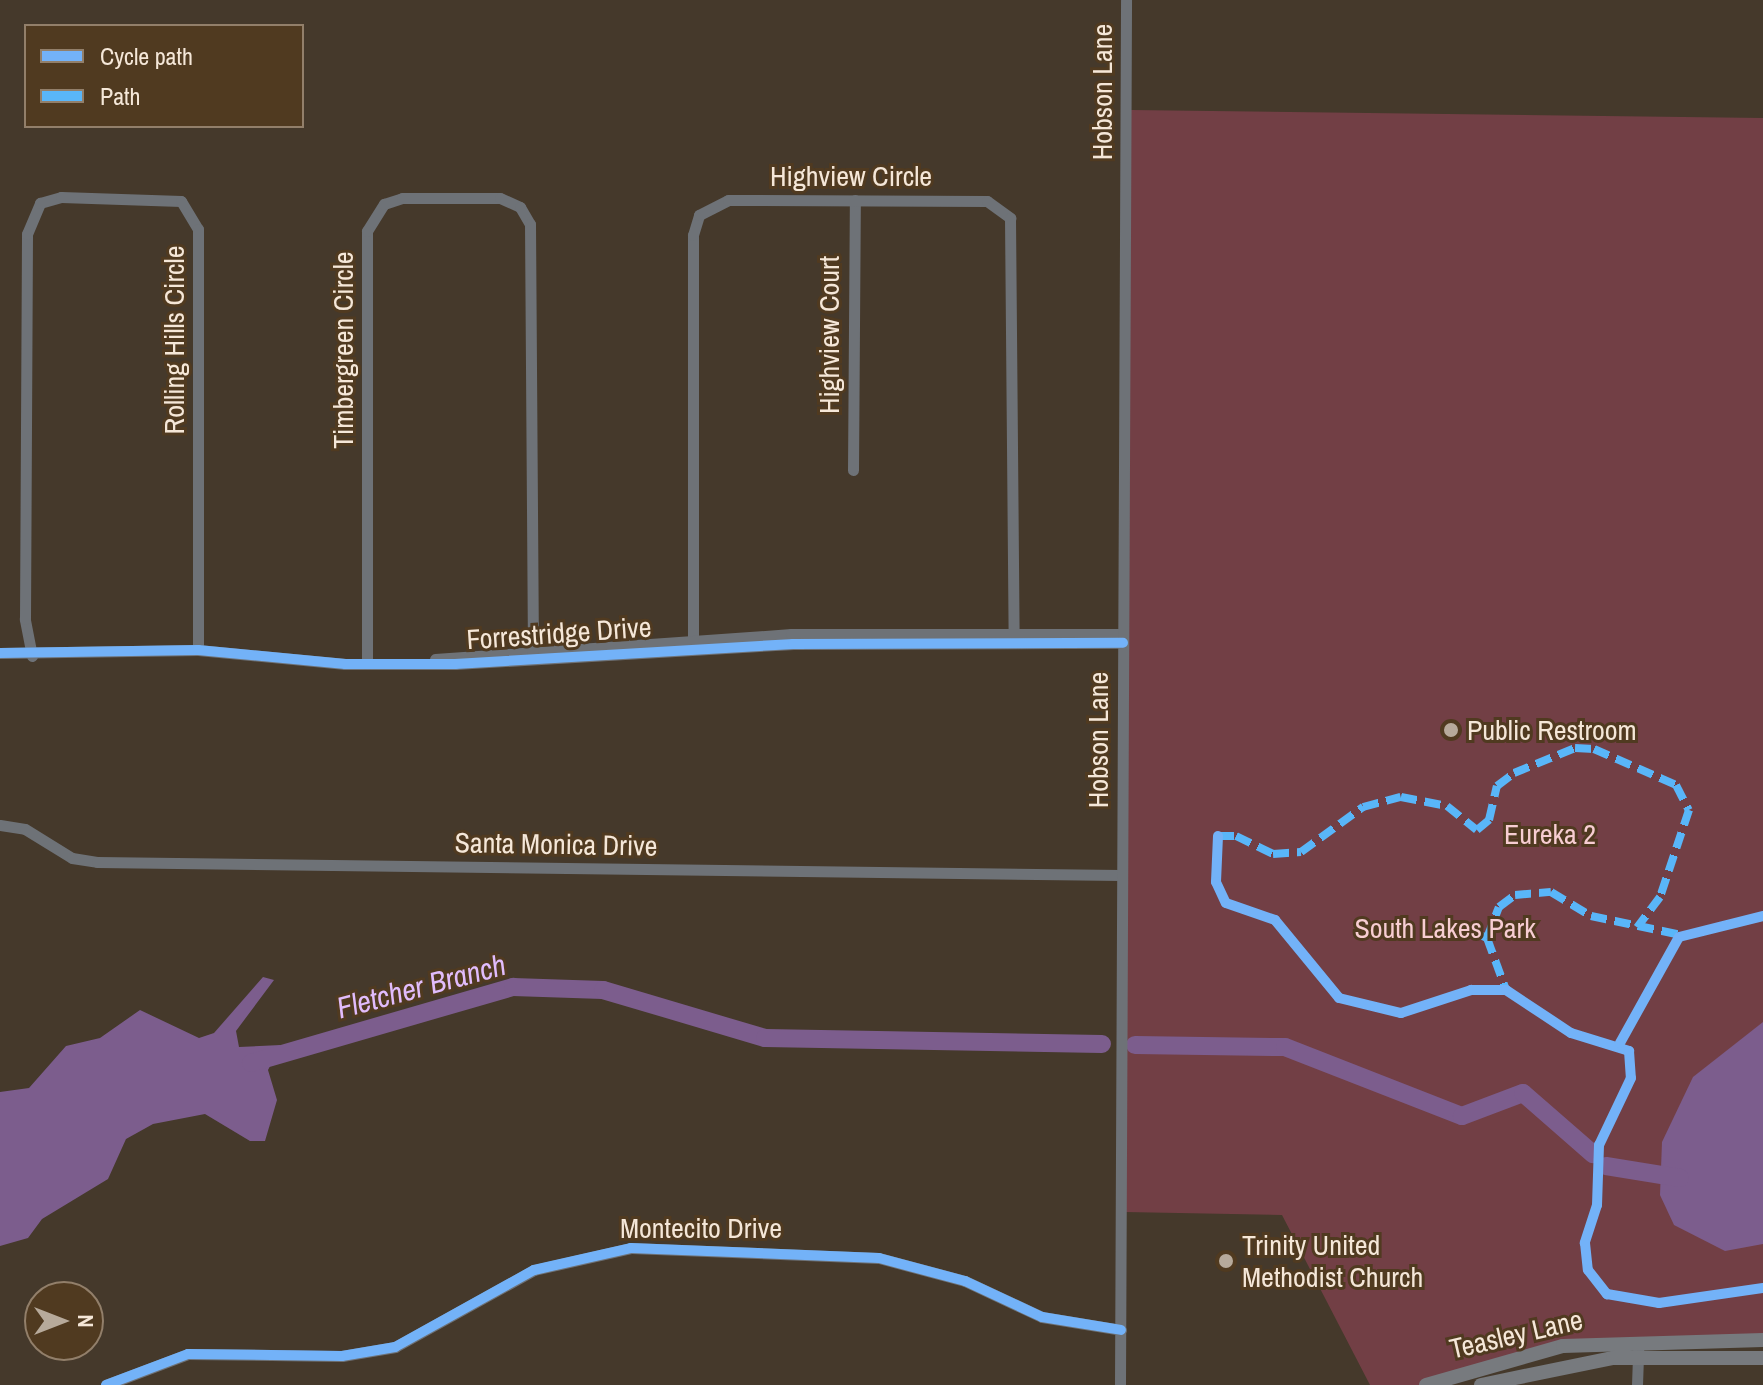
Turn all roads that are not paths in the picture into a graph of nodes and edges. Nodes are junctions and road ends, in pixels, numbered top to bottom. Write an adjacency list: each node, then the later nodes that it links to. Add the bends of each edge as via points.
1 (1126, 0): 5 (street, Hobson Lane)
2 (855, 200): 3 (street, Highview Court); 4 (street, Highview Circle, via 987,201 1010,218); 6 (street, Highview Circle, via 728,200 708,207 694,225)
3 (853, 470)
4 (1014, 638): 5 (street, Forrestridge Drive); 6 (street, Forrestridge Drive)
5 (1123, 638): 13 (street, Hobson Lane)
6 (693, 644): 9 (street, Forrestridge Drive)
7 (198, 650): 10 (street, Forrestridge Drive); 10 (street, Rolling Hills Circle, via 198,229 181,201 61,197 40,203 27,234 25,619); 11 (street, Forrestridge Drive)
8 (0, 653): 10 (street, Forrestridge Drive)
9 (533, 654): 11 (street, Forrestridge Drive); 11 (street, Timbergreen Circle, via 530,224 520,207 500,198 402,198 384,204 367,231)
10 (32, 656)
11 (367, 664)
12 (0, 825): 13 (street, Santa Monica Drive, via 25,829 72,858 97,862)
13 (1121, 875): 14 (street, Hobson Lane)
14 (1121, 1330): 19 (street, Montecito Drive, via 1042,1317 961,1280 879,1258 631,1248 534,1270 395,1347 342,1356 188,1354); 20 (street, Hobson Lane)
15 (1639, 1340): 16 (main road, Teasley Lane); 17 (street); 21 (main road, Teasley Lane, via 1540,1350)
16 (1763, 1340)
17 (1637, 1357): 18 (main road, Teasley Lane); 22 (main road, Teasley Lane); 23 (street)
18 (1763, 1358)
19 (106, 1385)
20 (1120, 1385)
21 (1426, 1385)
22 (1481, 1385)
23 (1637, 1385)

